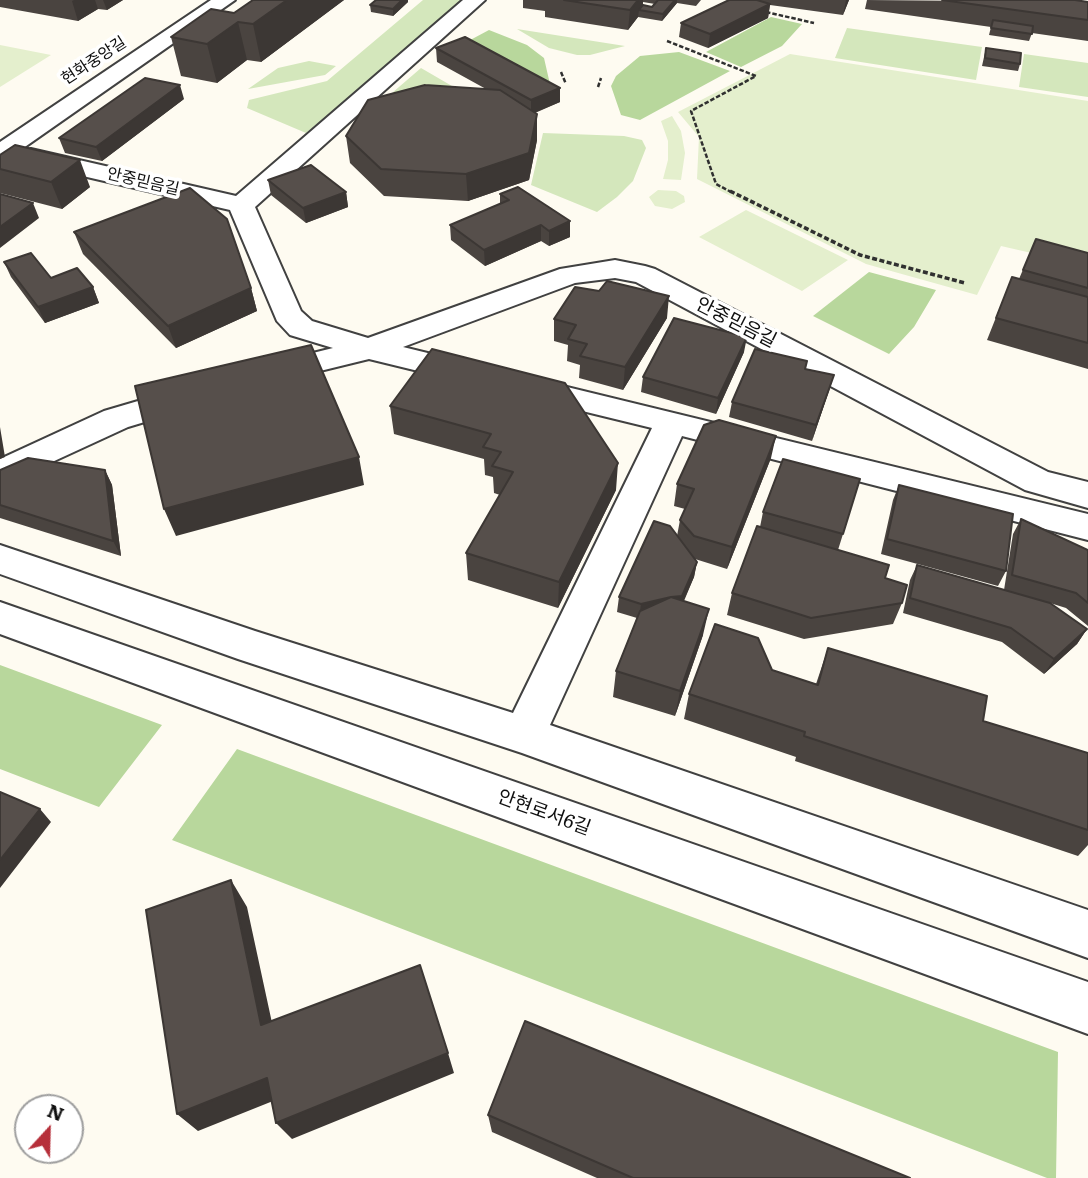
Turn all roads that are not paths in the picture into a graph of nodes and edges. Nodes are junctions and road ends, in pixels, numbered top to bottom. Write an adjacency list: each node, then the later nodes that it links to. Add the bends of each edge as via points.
1 (188, 0): 4 (street)
2 (225, 0): 5 (street)
3 (475, 0): 6 (street)
4 (166, 14)
5 (2, 152): 6 (street, 안중믿음길)
6 (241, 205): 7 (street, 안중믿음길, via 288,315 301,328)
7 (369, 349): 8 (street, 안중믿음길); 9 (street, 안중믿음길, via 116,419); 10 (street, 안중믿음길, via 570,275 615,269 645,275 1037,481)
8 (672, 422): 11 (street, 안중믿음길); 14 (street)
9 (0, 474)
10 (1088, 495)
11 (1088, 527)
12 (0, 559): 14 (street)
13 (0, 618): 16 (street, 안현로서6길)
14 (524, 735): 15 (street)
15 (1088, 934)
16 (1088, 1009)

